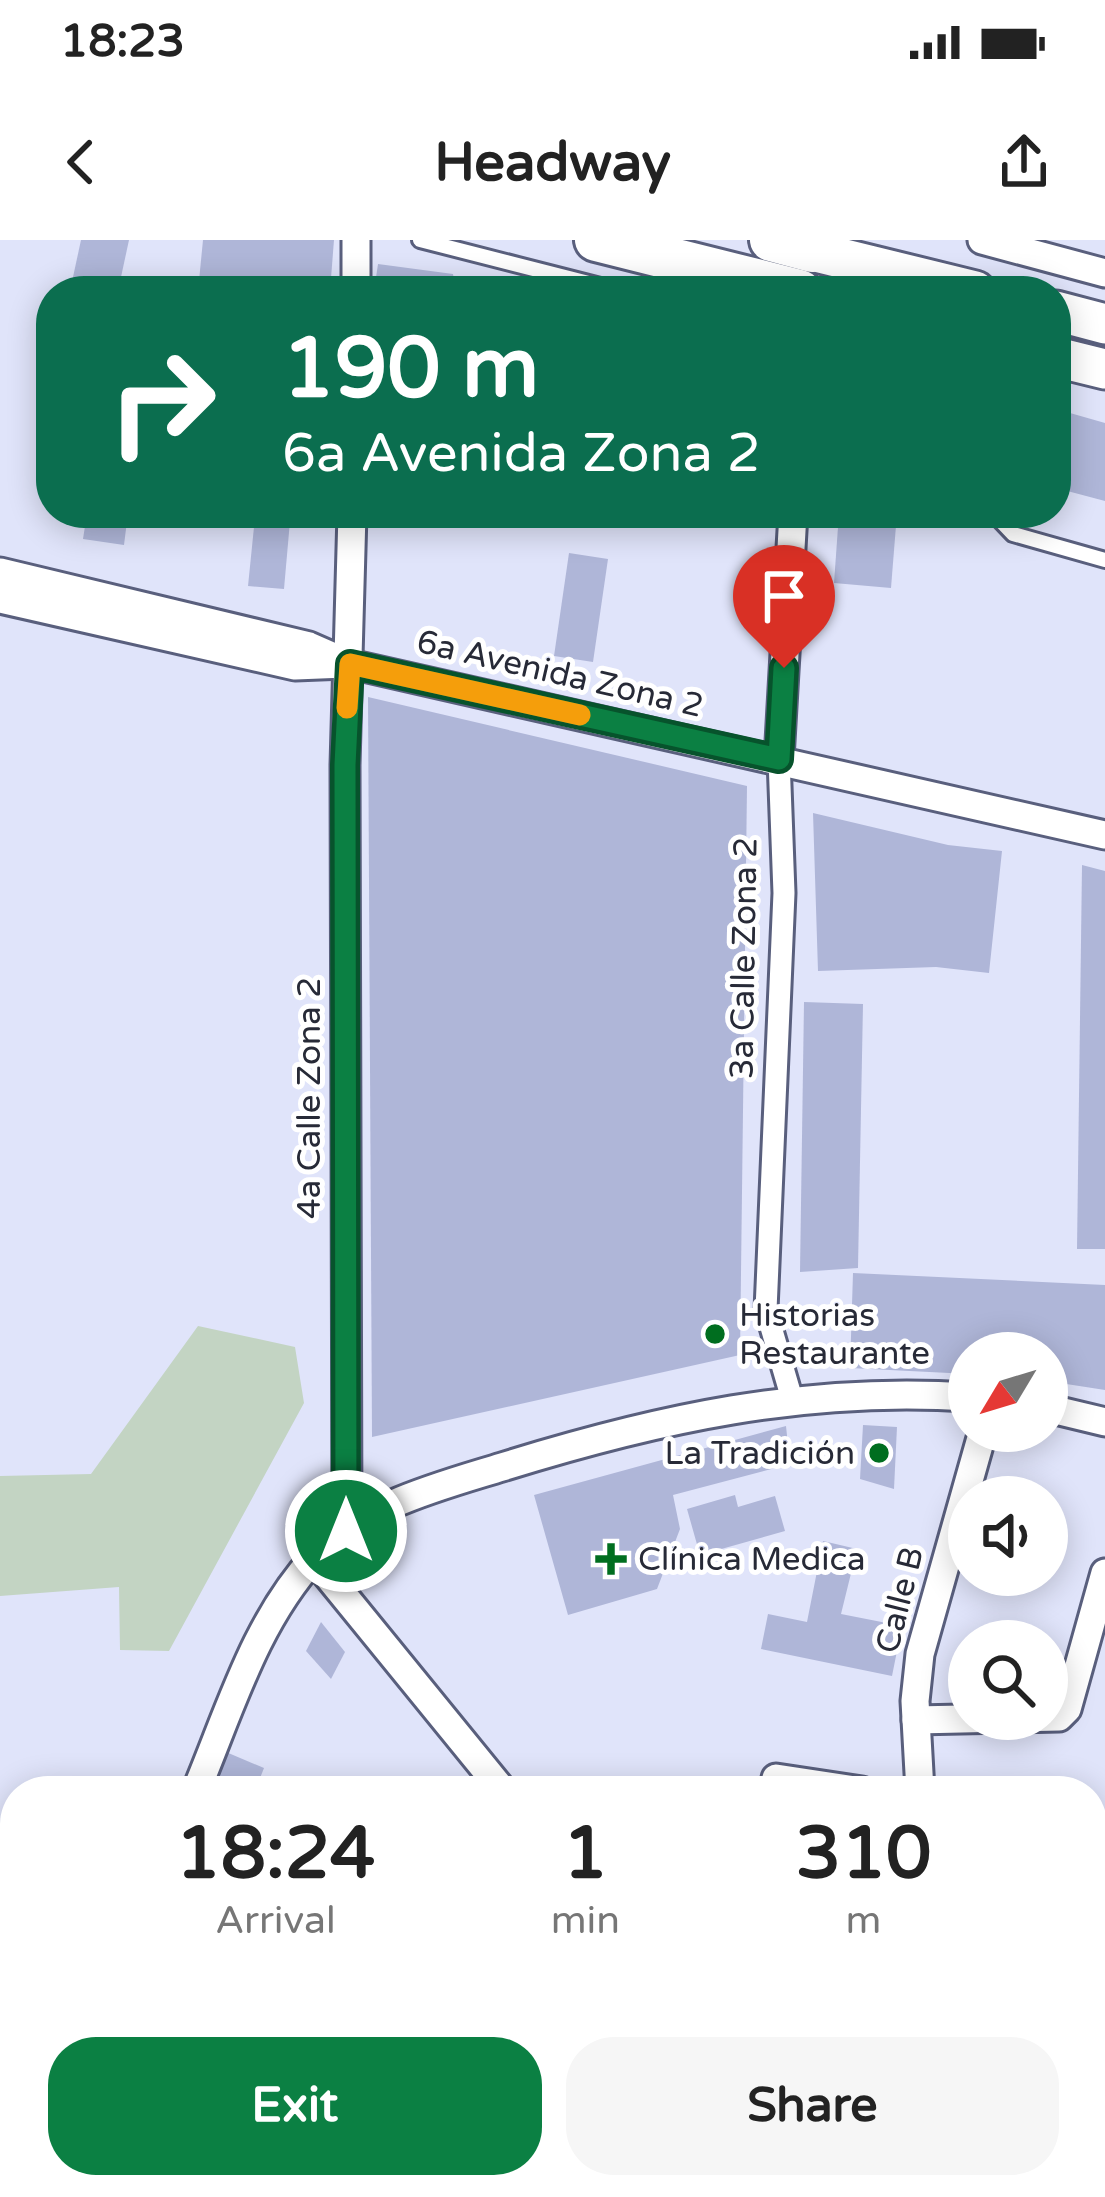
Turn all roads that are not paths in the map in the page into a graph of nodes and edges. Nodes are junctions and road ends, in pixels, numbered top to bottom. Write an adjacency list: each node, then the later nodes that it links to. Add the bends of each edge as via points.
1 (356, 240): 7 (street)
2 (420, 240): 8 (lane)
3 (596, 240): 9 (main road)
4 (982, 240): 6 (street)
5 (800, 255): 10 (main road)
6 (1105, 273)
7 (356, 276)
8 (561, 276)
9 (740, 276)
10 (902, 276)
11 (1071, 315): 12 (main road)
12 (1105, 324)
13 (1071, 361): 14 (main road)
14 (1105, 369)
15 (352, 528): 22 (street, 4a Calle Zona 2)
16 (793, 528): 23 (street, 3a Calle Zona 2)
17 (1007, 528): 18 (lane)
18 (1105, 560)
19 (0, 572): 21 (street, 6a Avenida Zona 2)
20 (0, 599): 21 (street, 6a Avenida Zona 2)
21 (94, 608): 22 (street, 6a Avenida Zona 2, via 295,666)
22 (350, 664): 23 (street, 6a Avenida Zona 2); 30 (street, 4a Calle Zona 2)
23 (779, 759): 24 (street, 6a Avenida Zona 2); 26 (street, 3a Calle Zona 2, via 784,893 766,1310)
24 (1105, 835)
25 (948, 1396): 26 (street)
26 (792, 1399): 30 (street, via 574,1444 423,1492)
27 (1068, 1413): 28 (street)
28 (1105, 1422)
29 (977, 1452): 33 (street, Calle B, via 920,1654)
30 (346, 1531): 31 (street)
31 (314, 1559): 34 (street, via 272,1608); 35 (street)
32 (1105, 1573): 33 (street, via 1059,1717)
33 (916, 1720): 36 (street, Calle B)
34 (202, 1776)
35 (491, 1776)
36 (919, 1776)

